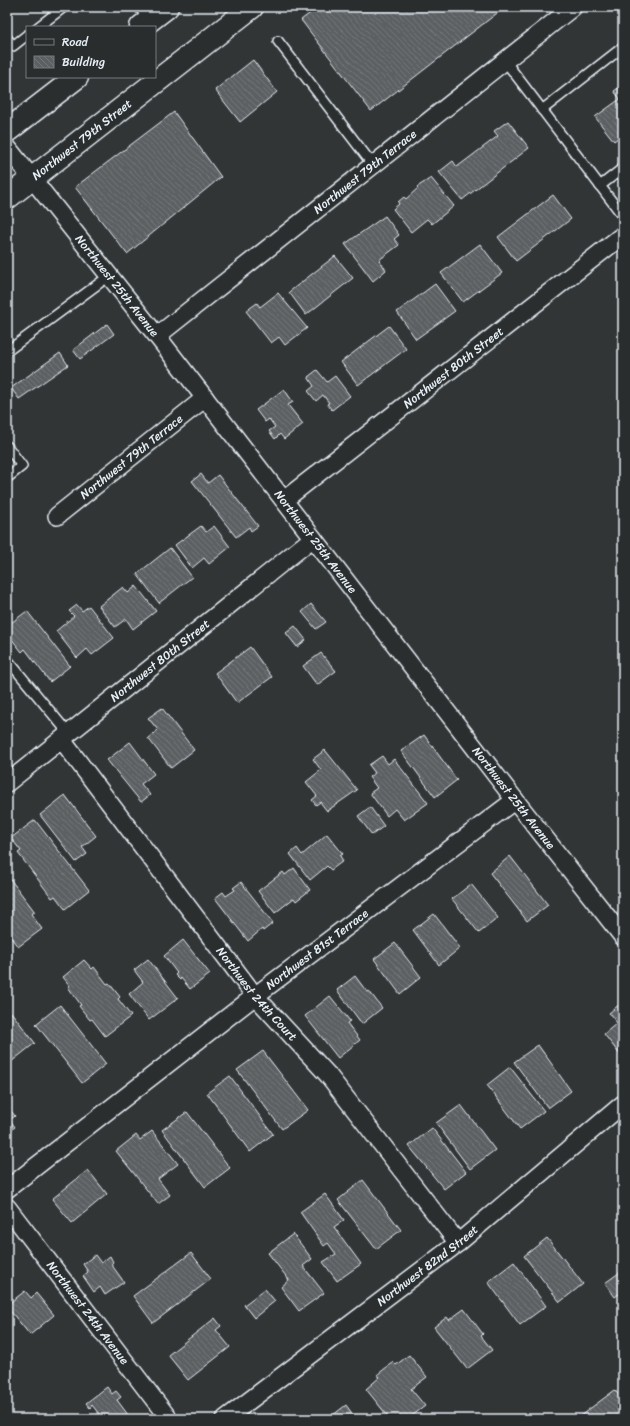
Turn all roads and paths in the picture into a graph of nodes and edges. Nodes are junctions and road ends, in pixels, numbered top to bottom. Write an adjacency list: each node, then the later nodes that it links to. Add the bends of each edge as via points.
1 (64, 7): 6 (lane)
2 (167, 7): 5 (main road)
3 (252, 7): 18 (main road, Northwest 79th Street)
4 (573, 7): 11 (street, Northwest 79th Terrace)
5 (143, 18)
6 (39, 26)
7 (26, 36): 8 (lane, via 13,46)
8 (7, 38)
9 (278, 41): 16 (lane)
10 (623, 47): 13 (lane)
11 (505, 61): 13 (lane); 16 (street, Northwest 79th Terrace)
12 (76, 78): 14 (main road)
13 (542, 110): 19 (lane)
14 (7, 131)
15 (7, 147): 18 (street, Northwest 25th Avenue)
16 (373, 165): 24 (street, Northwest 79th Terrace)
17 (623, 168): 19 (lane)
18 (31, 179): 20 (main road, Northwest 79th Street); 23 (street, Northwest 25th Avenue)
19 (600, 186): 21 (lane)
20 (7, 198)
21 (623, 216)
22 (623, 235): 29 (street, Northwest 80th Street)
23 (109, 276): 24 (street, Northwest 25th Avenue); 25 (lane, via 10,349)
24 (157, 336): 26 (street, Northwest 25th Avenue)
25 (7, 346)
26 (205, 398): 29 (street, Northwest 25th Avenue); 30 (street, Northwest 79th Terrace)
27 (7, 446): 28 (lane, via 22,466)
28 (7, 478)
29 (284, 500): 31 (street, Northwest 25th Avenue)
30 (57, 516)
31 (313, 538): 33 (street, Northwest 80th Street); 35 (street, Northwest 25th Avenue)
32 (7, 659): 33 (lane, Northwest 24th Court)
33 (65, 737): 34 (street, Northwest 80th Street); 37 (street, Northwest 24th Court)
34 (7, 783)
35 (515, 800): 36 (street, Northwest 25th Avenue); 37 (street, Northwest 81st Terrace)
36 (623, 937)
37 (255, 996): 39 (street, Northwest 81st Terrace); 41 (street, Northwest 24th Court, via 328,1075)
38 (623, 1104): 41 (street, Northwest 82nd Street)
39 (7, 1189)
40 (7, 1207): 42 (street, Northwest 24th Avenue)
41 (458, 1243): 43 (street, Northwest 82nd Street)
42 (169, 1419)
43 (225, 1419)

